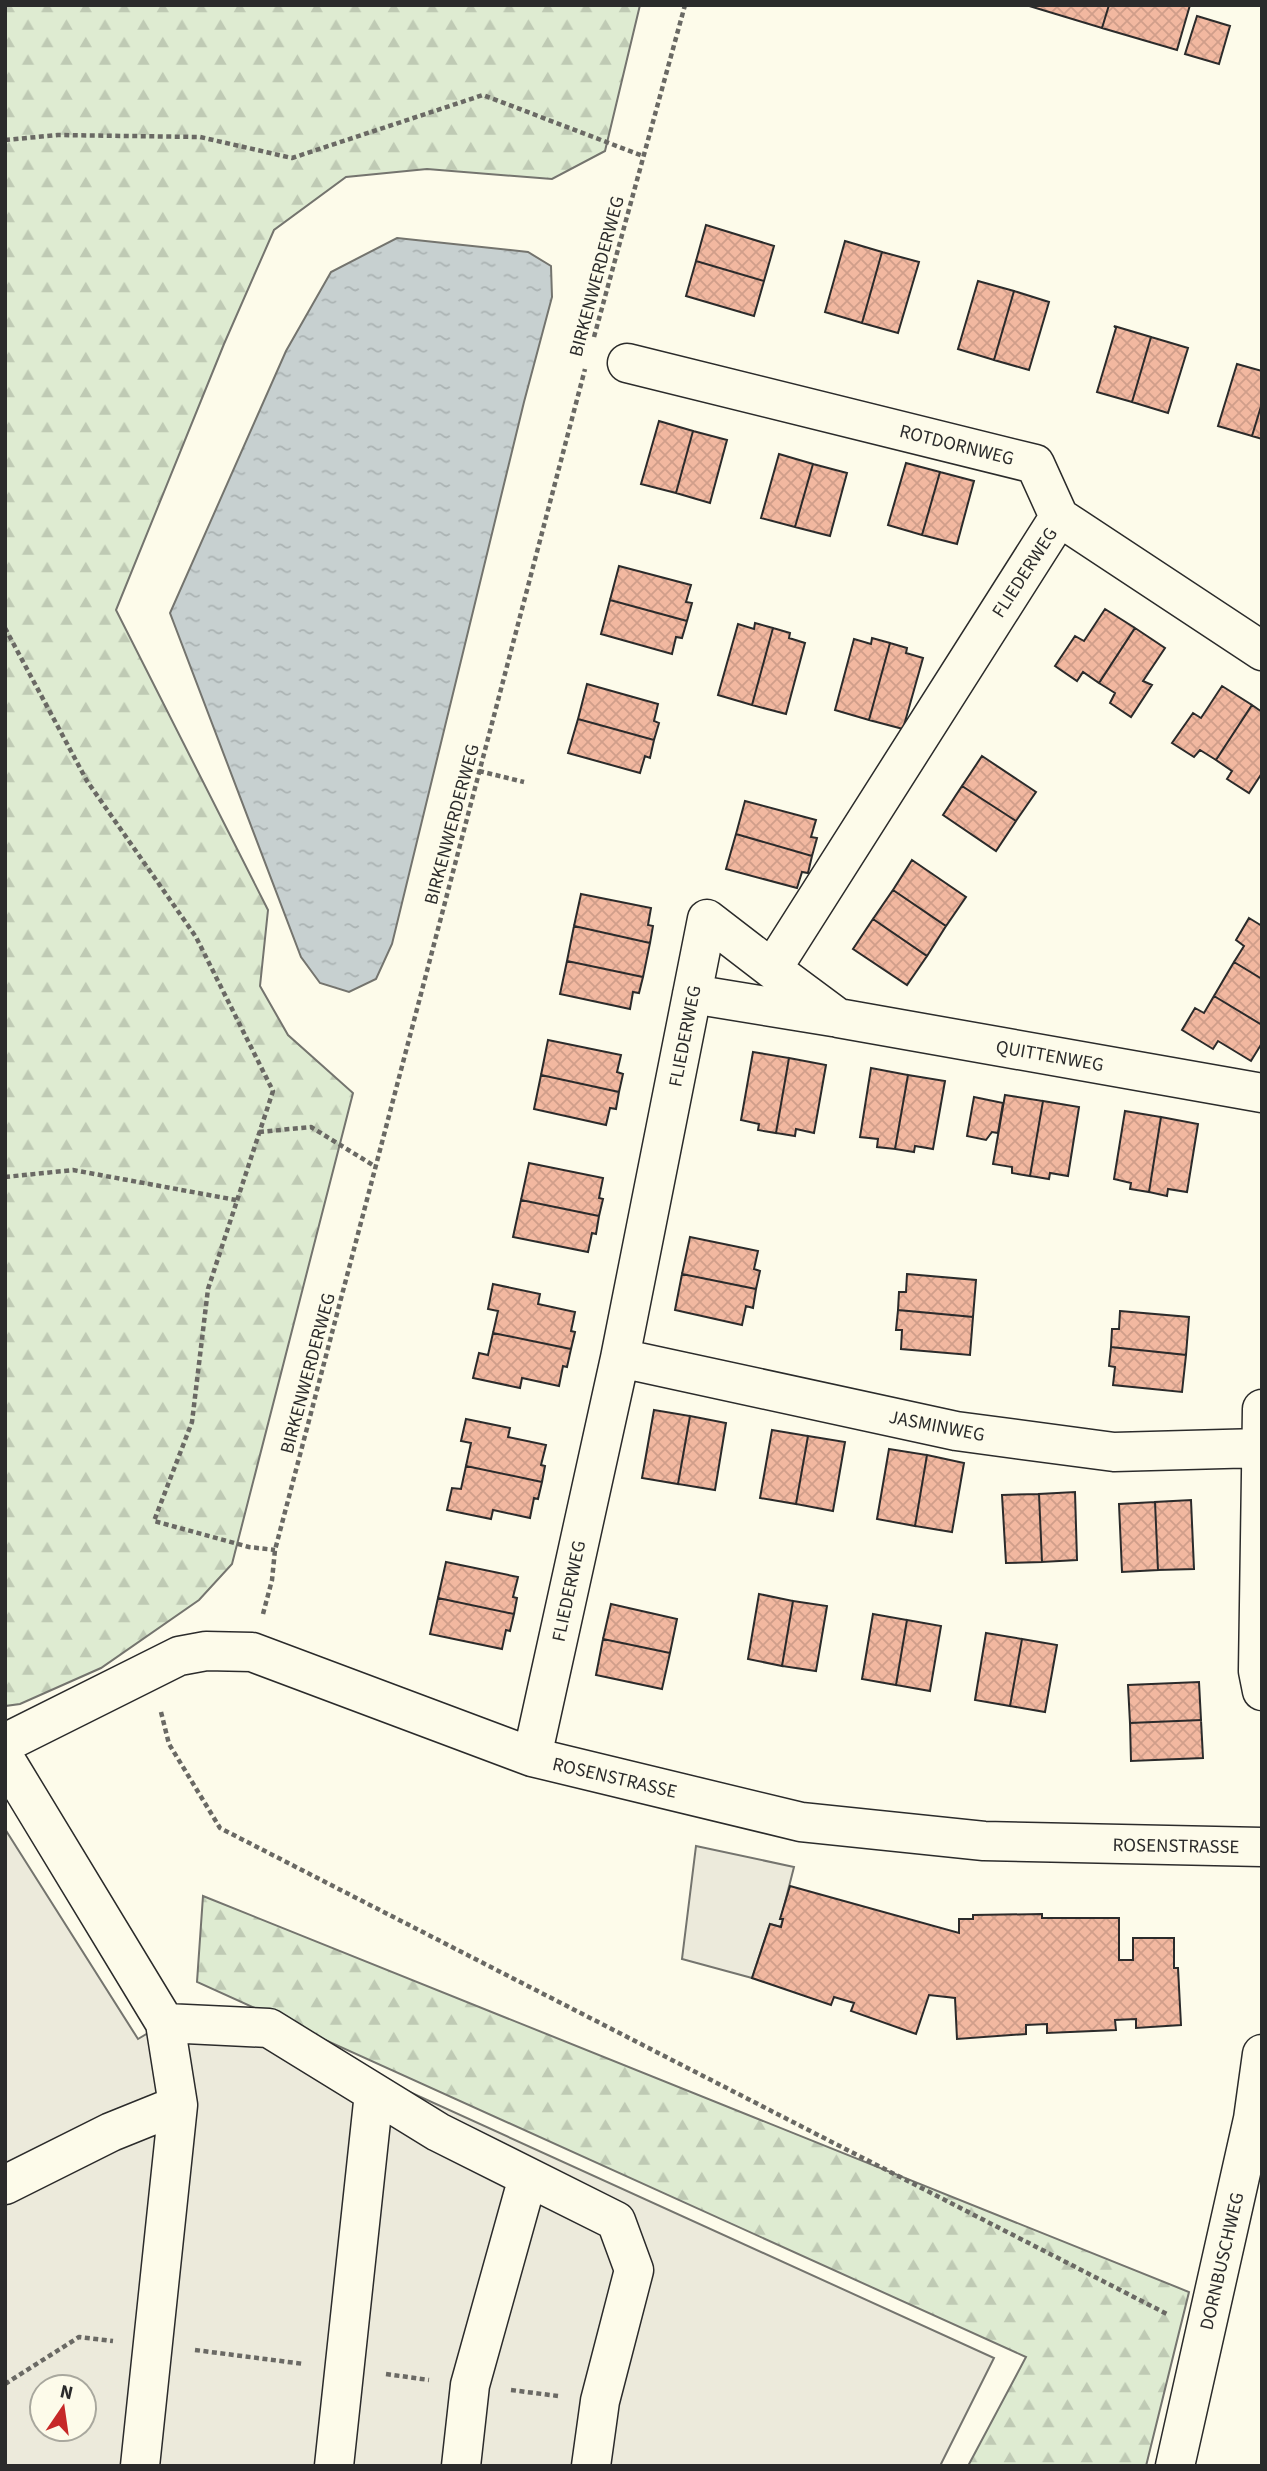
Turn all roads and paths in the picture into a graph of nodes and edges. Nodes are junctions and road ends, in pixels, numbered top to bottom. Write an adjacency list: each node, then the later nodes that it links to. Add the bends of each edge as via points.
1 (685, 5): 3 (path, BIRKENWERDERWEG)
2 (5, 140): 3 (path, via 58,135 200,137 292,158 483,95)
3 (643, 156): 4 (path, BIRKENWERDERWEG)
4 (593, 340)
5 (627, 363): 7 (street, ROTDORNWEG, via 1035,464)
6 (586, 366): 10 (path, BIRKENWERDERWEG)
7 (1059, 517): 9 (street); 12 (street, FLIEDERWEG)
8 (5, 628): 16 (path, via 87,781 197,937 273,1091)
9 (1262, 651)
10 (480, 771): 11 (path); 17 (path, BIRKENWERDERWEG)
11 (524, 782)
12 (772, 969): 13 (street, FLIEDERWEG, via 707,919); 14 (street, QUITTENWEG)
13 (692, 994): 14 (street, QUITTENWEG); 20 (street, FLIEDERWEG)
14 (838, 1018): 15 (street, QUITTENWEG)
15 (1262, 1093)
16 (259, 1132): 17 (path, via 311,1126); 19 (path)
17 (376, 1167): 23 (path, BIRKENWERDERWEG)
18 (5, 1177): 19 (path, via 74,1170)
19 (236, 1200): 23 (path, via 208,1289 192,1422 154,1521)
20 (620, 1358): 22 (street, JASMINWEG, via 956,1431 1114,1452); 28 (street, FLIEDERWEG)
21 (1262, 1409): 22 (street)
22 (1260, 1448): 26 (street, via 1258,1671)
23 (275, 1550): 24 (path, BIRKENWERDERWEG, via 272,1580)
24 (252, 1652): 25 (street, ROSENSTRASSE, via 206,1651 179,1656); 28 (street, ROSENSTRASSE)
25 (151, 1671): 27 (street, ROSENSTRASSE); 38 (path, via 169,1744 220,1828)
26 (1262, 1691)
27 (5, 1743)
28 (532, 1757): 30 (street, ROSENSTRASSE, via 801,1822 984,1841)
29 (5, 1759): 31 (street)
30 (1262, 1847)
31 (164, 2023): 33 (street, via 269,2028); 34 (street)
32 (1262, 2054): 35 (street, DORNBUSCHWEG)
33 (374, 2093): 36 (street, via 438,2132); 40 (street)
34 (178, 2105): 37 (street, via 111,2132); 39 (street)
35 (1258, 2120): 38 (street, DORNBUSCHWEG)
36 (528, 2177): 42 (street); 43 (street, via 616,2221 634,2270)
37 (5, 2185)
38 (1205, 2333): 48 (street, DORNBUSCHWEG)
39 (153, 2345): 40 (path); 41 (path, via 79,2337); 44 (street)
40 (346, 2369): 42 (path); 45 (street)
41 (5, 2384)
42 (470, 2385): 43 (path); 46 (street)
43 (600, 2402): 47 (street)
44 (140, 2466)
45 (334, 2466)
46 (461, 2466)
47 (591, 2466)
48 (1175, 2466)

